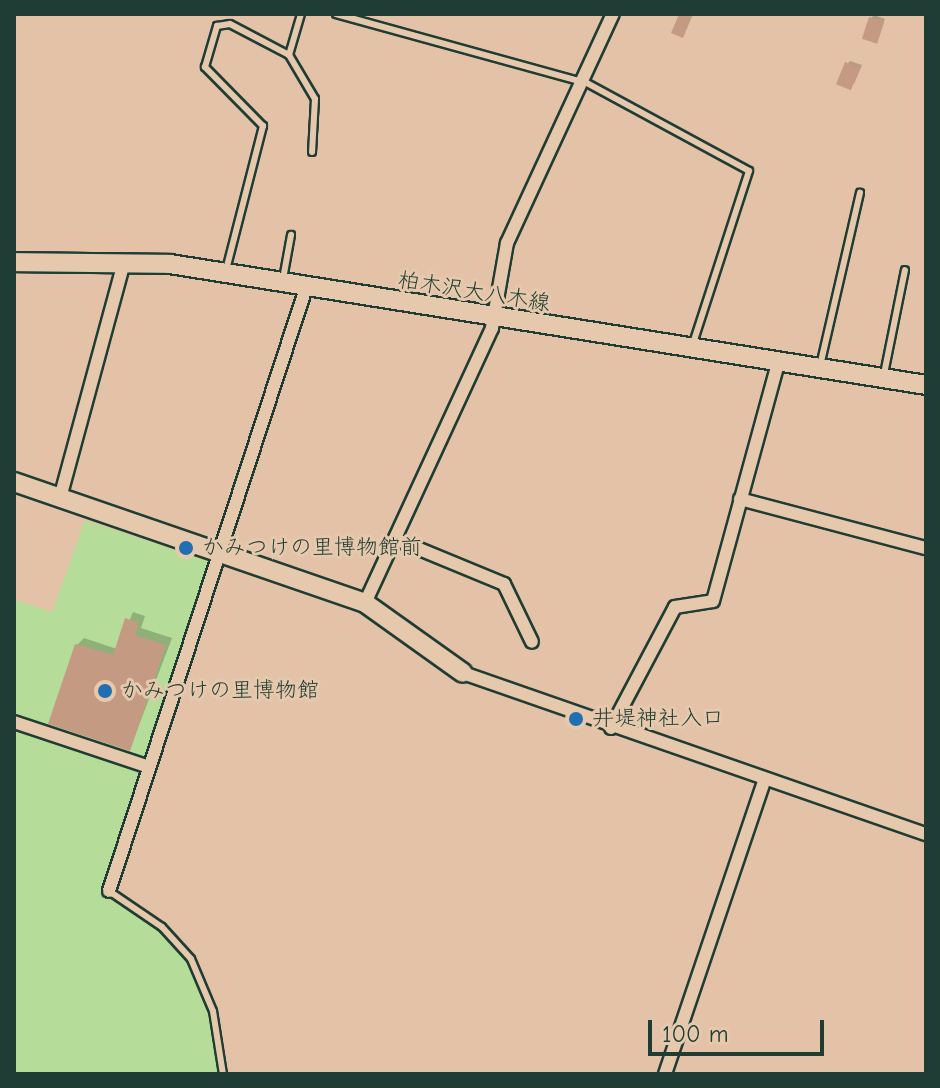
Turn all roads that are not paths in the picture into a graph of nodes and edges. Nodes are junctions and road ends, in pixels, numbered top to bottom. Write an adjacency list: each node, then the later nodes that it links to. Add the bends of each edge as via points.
1 (301, 14): 4 (lane)
2 (336, 14): 5 (lane)
3 (613, 14): 5 (street)
4 (289, 55): 6 (lane, via 315,99); 12 (lane, via 223,24 205,59 208,73 263,126)
5 (587, 83): 15 (street, via 519,214); 16 (lane, via 749,171)
6 (312, 152)
7 (860, 193): 18 (lane)
8 (291, 235): 13 (lane)
9 (14, 262): 10 (main road, 柏木沢大八木線)
10 (124, 262): 12 (main road, 柏木沢大八木線); 22 (street)
11 (905, 270): 19 (lane)
12 (226, 273): 13 (main road, 柏木沢大八木線)
13 (283, 283): 14 (main road, 柏木沢大八木線)
14 (306, 288): 15 (main road, 柏木沢大八木線); 26 (street)
15 (491, 319): 16 (main road, 柏木沢大八木線); 24 (street)
16 (691, 351): 17 (main road, 柏木沢大八木線)
17 (778, 364): 18 (main road, 柏木沢大八木線); 23 (street)
18 (820, 369): 19 (main road, 柏木沢大八木線)
19 (883, 378): 20 (main road, 柏木沢大八木線)
20 (926, 385)
21 (14, 482): 22 (main road)
22 (60, 498): 26 (main road)
23 (740, 499): 25 (street); 31 (street, via 713,601 675,607)
24 (395, 539): 27 (street); 28 (street, via 504,584)
25 (926, 548)
26 (222, 554): 27 (main road); 32 (street)
27 (365, 603): 29 (main road)
28 (532, 642)
29 (463, 673): 31 (street)
30 (14, 722): 32 (street)
31 (611, 728): 33 (street)
32 (149, 767): 35 (street)
33 (764, 781): 34 (street); 37 (street)
34 (926, 834)
35 (109, 891): 36 (lane, via 162,927 191,959 213,1011)
36 (223, 1074)
37 (665, 1074)

